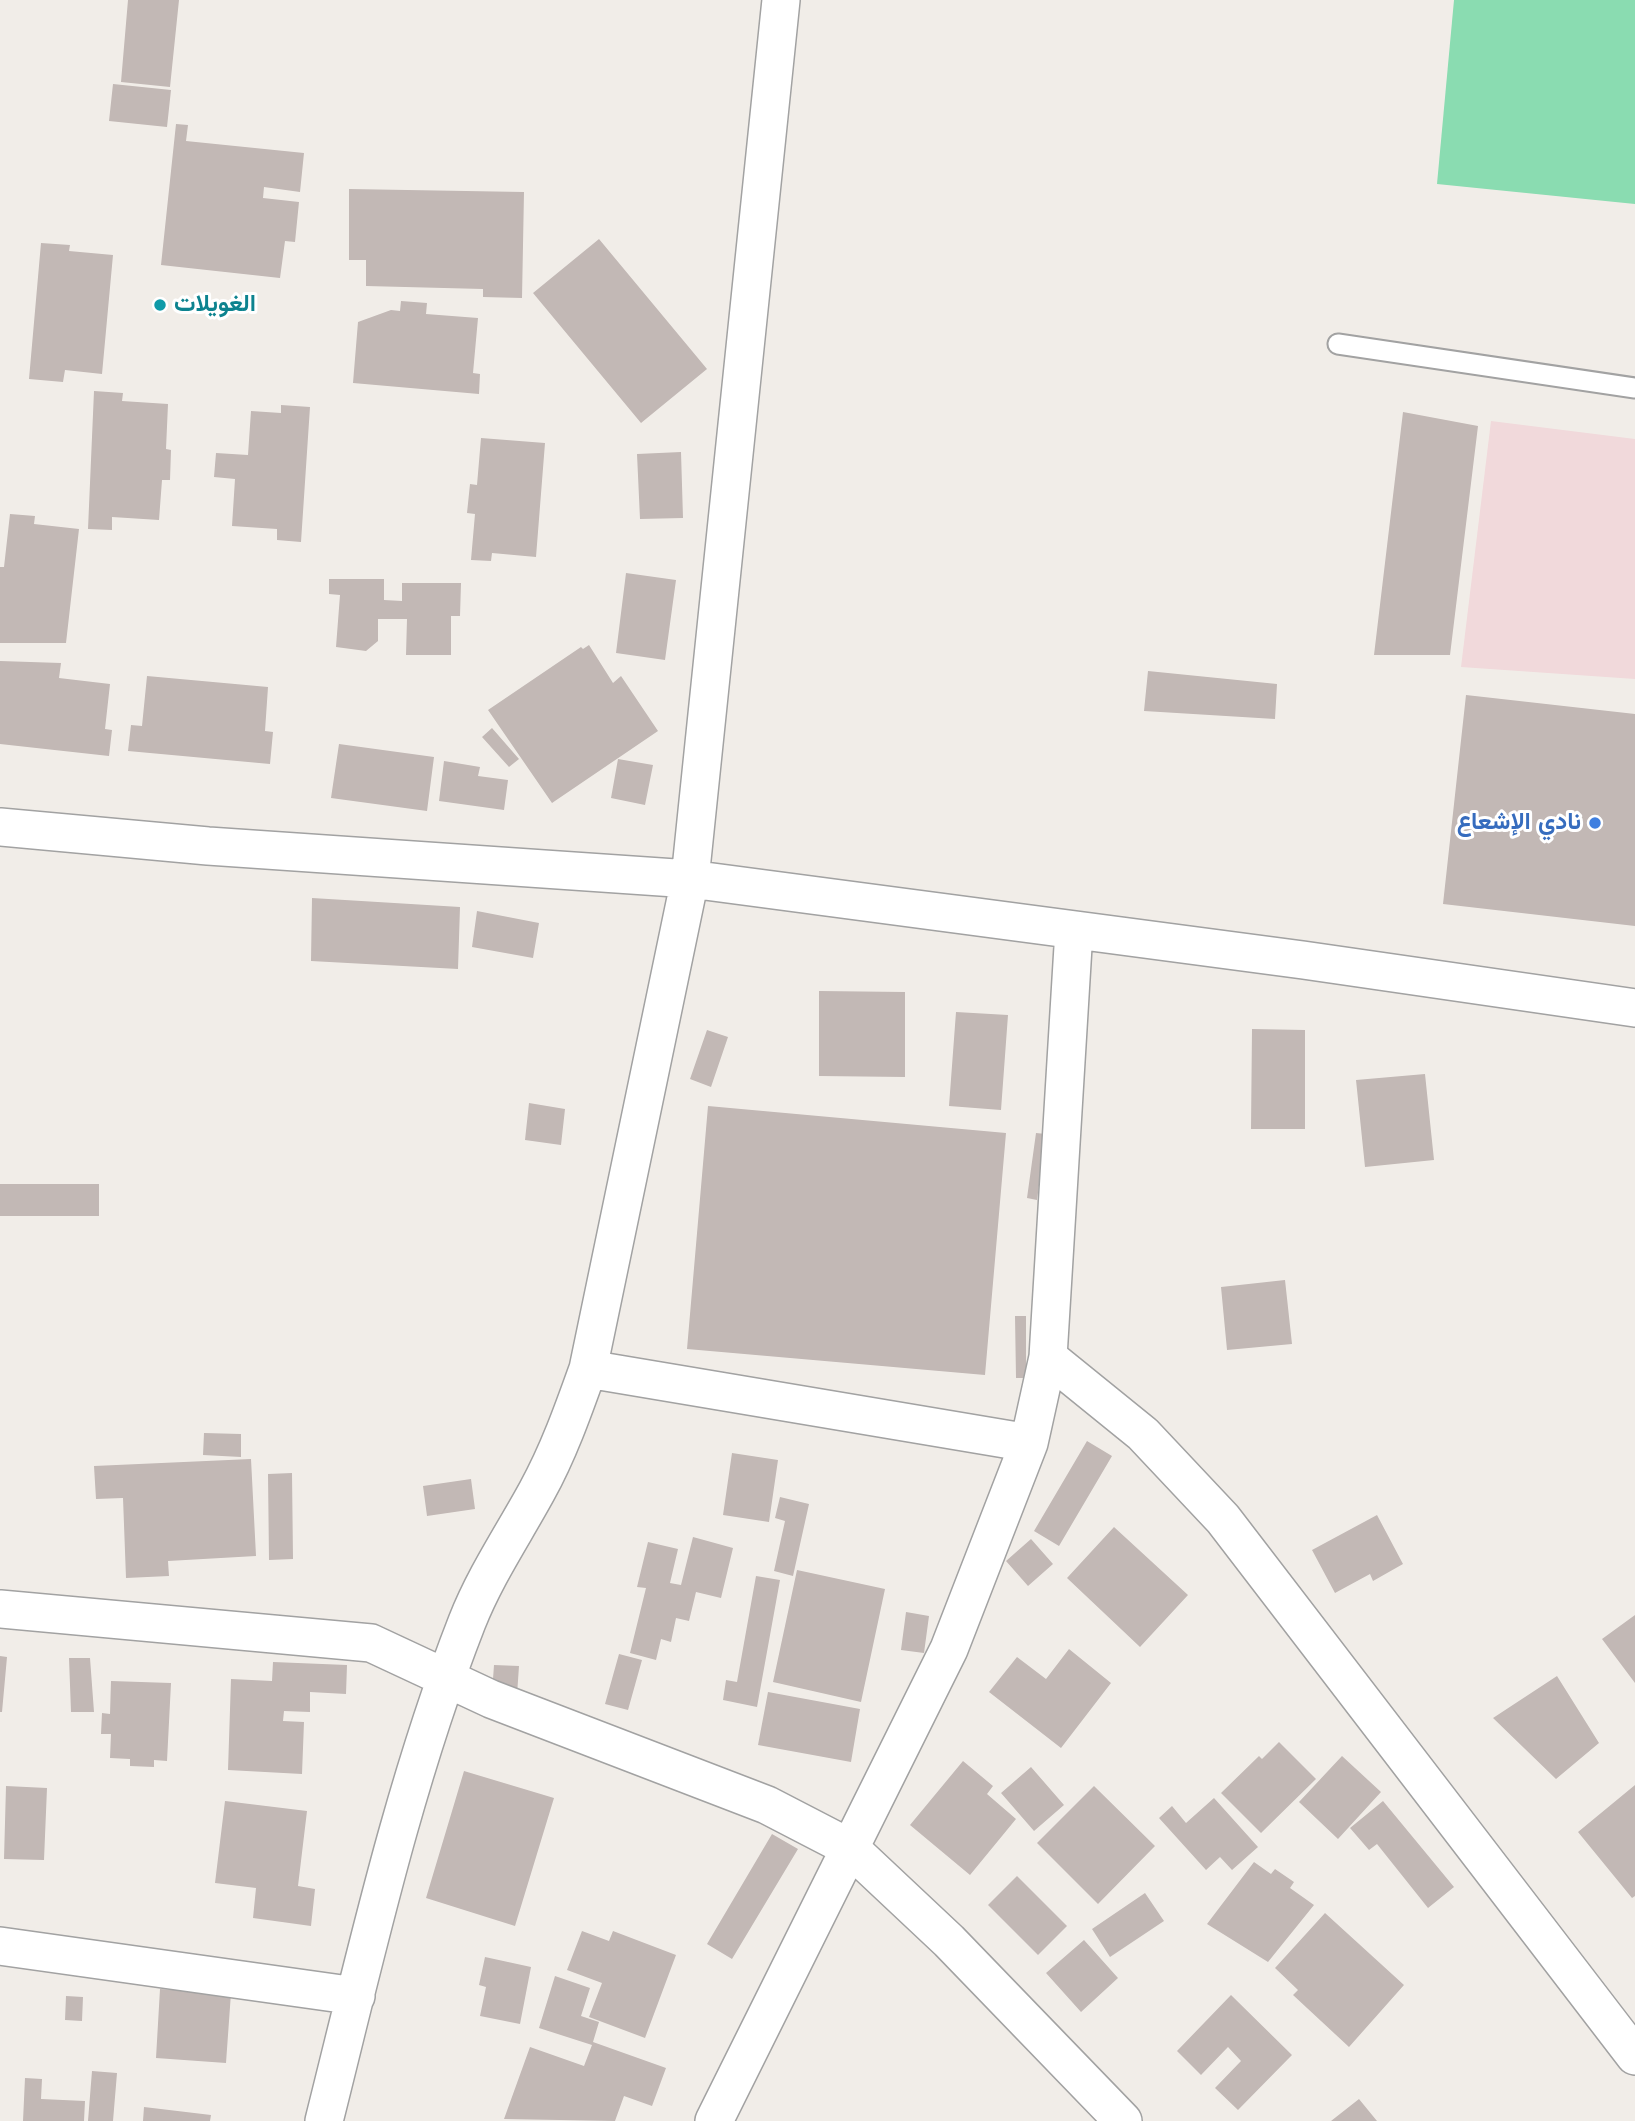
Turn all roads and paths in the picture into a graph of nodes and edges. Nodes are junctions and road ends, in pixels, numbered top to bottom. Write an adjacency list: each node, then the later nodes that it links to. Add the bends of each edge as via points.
1 (781, 0): 5 (street)
2 (1338, 344): 3 (lane)
3 (1635, 388)
4 (0, 827): 5 (street)
5 (690, 879): 6 (street); 9 (street)
6 (1074, 930): 7 (street); 8 (street)
7 (1635, 1008)
8 (1048, 1357): 10 (street); 16 (street, via 1143,1434 1223,1519)
9 (588, 1369): 10 (street); 12 (street, via 569,1423 468,1618)
10 (1029, 1443): 13 (street, via 949,1649)
11 (0, 1609): 12 (street, via 372,1643)
12 (445, 1680): 13 (street, via 767,1805); 15 (street)
13 (850, 1849): 18 (street); 19 (street, via 949,1941)
14 (0, 1946): 15 (street)
15 (356, 1996): 17 (street)
16 (1635, 2056)
17 (324, 2121)
18 (714, 2121)
19 (1123, 2121)

